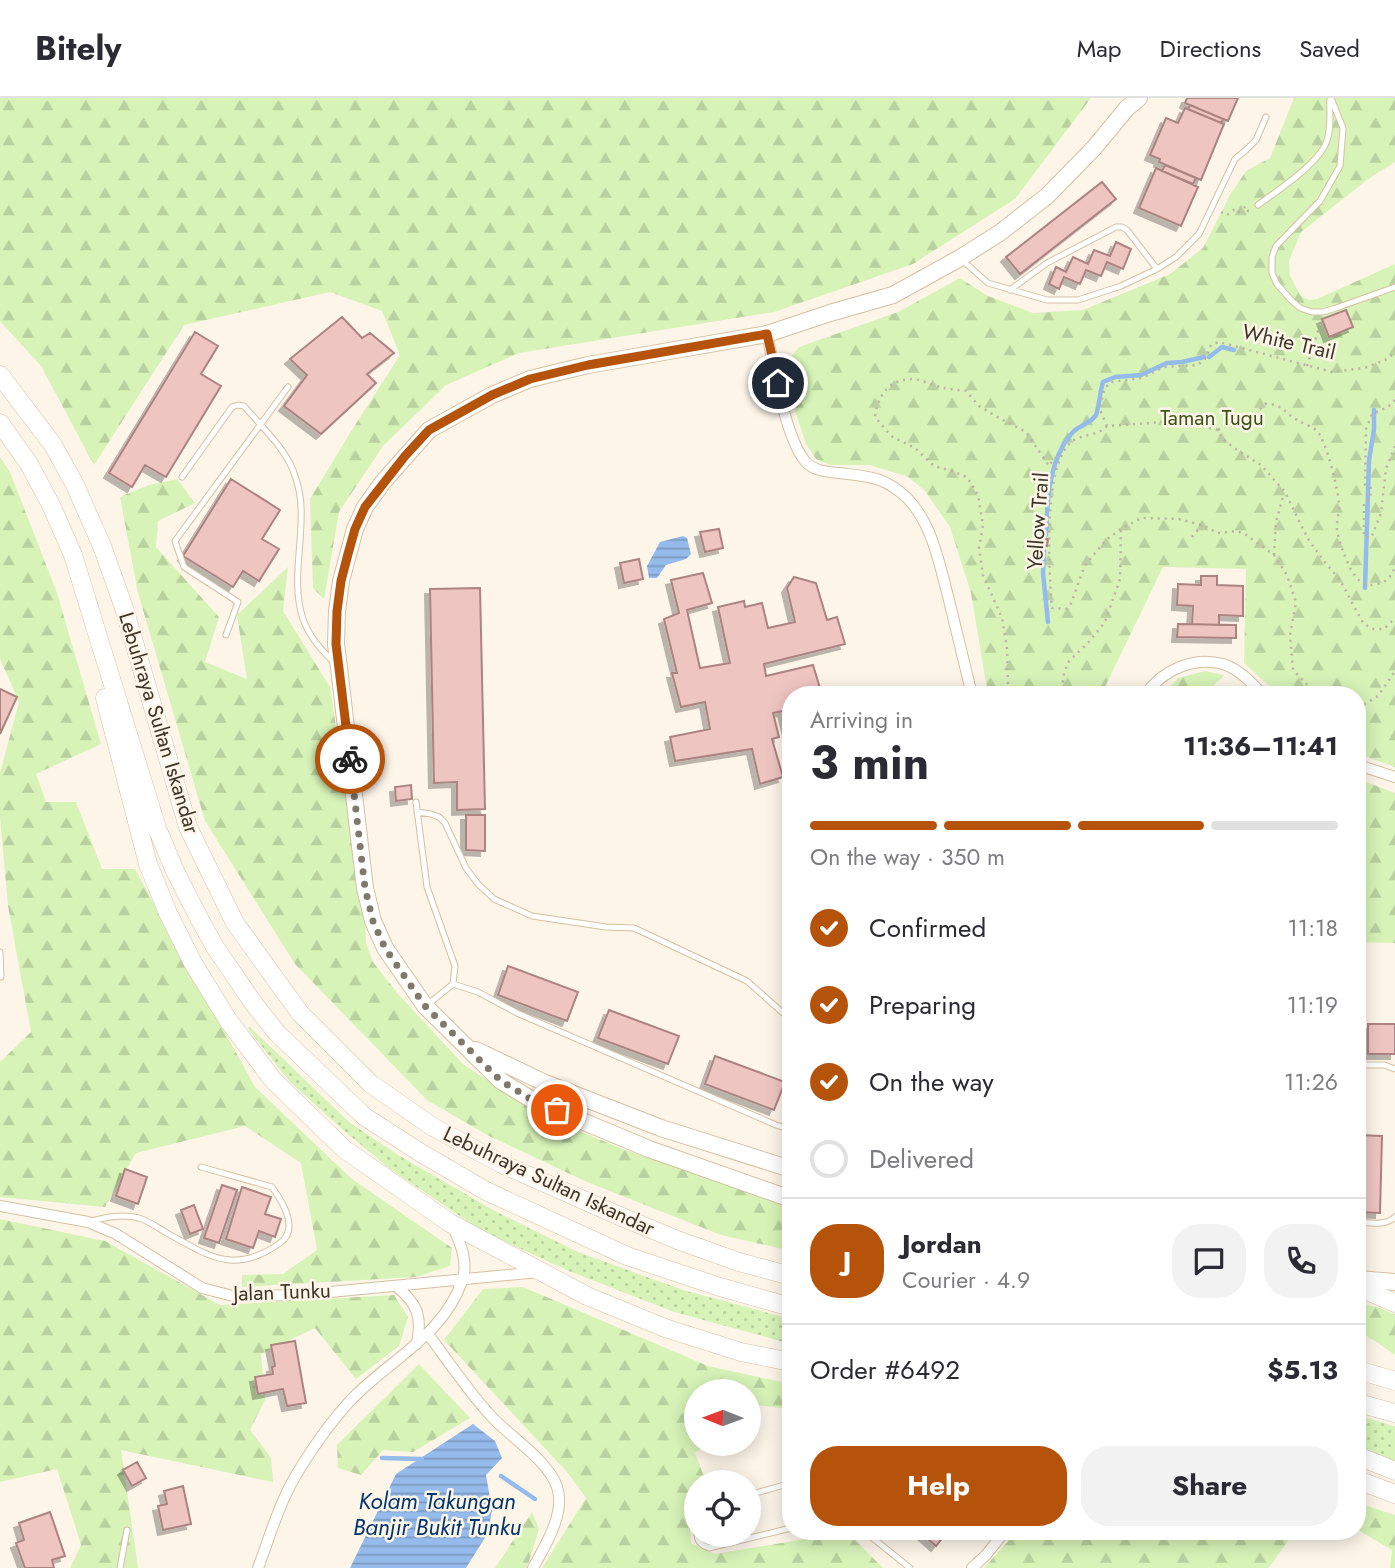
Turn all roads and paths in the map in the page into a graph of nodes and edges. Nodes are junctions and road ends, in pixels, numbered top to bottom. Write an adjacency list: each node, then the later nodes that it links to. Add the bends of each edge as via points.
1 (1331, 98): 4 (lane, via 1326,142 1315,159); 10 (lane, via 1343,128 1340,166 1320,201 1276,246 1272,257 1272,273 1286,294 1300,308)
2 (1132, 102): 6 (street, via 1047,196)
3 (1266, 117): 5 (lane, via 1256,139 1234,159)
4 (1258, 205): 5 (path, via 1227,215)
5 (1212, 208): 7 (lane, via 1199,234)
6 (960, 258): 9 (lane, via 988,283); 11 (street, via 893,295)
7 (1157, 268): 9 (lane, via 1078,300 1048,300); 9 (lane, via 1122,226 1047,263)
8 (1395, 287): 10 (lane)
9 (1010, 289)
10 (1323, 312): 13 (path)
11 (767, 334): 35 (street, via 530,379 429,430 383,482 355,529 337,611); 37 (street, via 793,440 805,463 818,471 873,477 889,484 925,524)
12 (1395, 353): 13 (path, White Trail, via 1364,368 1332,372)
13 (1307, 366): 21 (path, White Trail, via 1219,342 1211,345 1198,365 1164,367 1142,378 1111,382 1100,410)
14 (0, 375): 66 (main road, Lebuhraya Sultan Iskandar, via 53,445 102,546 188,827 235,923 300,1013 371,1084 433,1127 502,1164 624,1218 738,1262)
15 (288, 387): 20 (lane)
16 (1395, 400): 17 (path)
17 (1388, 407): 18 (path); 23 (path, via 1374,413 1366,429 1365,485 1371,488 1370,499 1364,502 1364,536 1371,538 1381,513 1386,469)
18 (1395, 407)
19 (0, 423): 30 (main road, Lebuhraya Sultan Iskandar, via 29,464)
20 (260, 425): 25 (lane, via 244,406 232,407); 34 (lane, via 175,541 184,567 238,602); 35 (lane, via 293,470 301,505 298,597 303,620)
21 (1107, 426): 22 (path, Yellow Trail, via 1177,421); 24 (path, Yellow Trail, via 1075,439)
22 (1218, 430): 26 (path, via 1234,448 1261,465); 32 (path, via 1242,425 1265,404 1272,404 1316,430 1333,473 1339,503 1337,529 1350,570 1369,586 1392,576)
23 (1395, 446)
24 (1057, 458): 28 (path, Yellow Trail, via 1048,560 1052,608 1070,606 1085,565); 38 (path, via 1049,466 1027,432 979,407 966,391 912,378 890,385 877,403 875,417 891,436 915,448 934,466 967,477 978,495 983,575 1002,618)
25 (182, 478)
26 (1284, 492): 31 (path); 33 (path, via 1308,539 1340,580 1363,623 1384,629)
27 (1202, 525): 28 (path, Yellow Trail, via 1141,518); 29 (path); 31 (path, Yellow Trail, via 1218,533 1245,534)
28 (1121, 529): 39 (path, via 1120,579 1105,622 1069,661)
29 (1192, 537)
30 (73, 555): 64 (main road, via 148,864 193,963 273,1080 345,1149); 73 (main road, Lebuhraya Sultan Iskandar, via 157,828 175,871 215,947 277,1033 365,1116 485,1191 627,1256)
31 (1274, 555): 42 (path, Yellow Trail, via 1296,602 1290,635 1293,670)
32 (1395, 566)
33 (1395, 618)
34 (226, 635)
35 (339, 668): 51 (street, via 365,888 373,921 385,948)
36 (1395, 671): 43 (path, via 1378,696)
37 (970, 686)
38 (1010, 686)
39 (1062, 686)
40 (1153, 686): 41 (street, via 1177,667 1210,662 1234,669)
41 (1255, 686)
42 (1308, 686)
43 (1366, 703)
44 (1366, 767): 45 (street)
45 (1395, 776)
46 (416, 802): 47 (lane)
47 (417, 812): 50 (lane, via 427,887 455,966); 52 (lane, via 445,823 466,868 494,899 532,916 634,929 747,981)
48 (0, 952): 49 (lane)
49 (1, 977)
50 (453, 984): 51 (lane); 56 (lane)
51 (425, 1006): 53 (street)
52 (782, 1012)
53 (464, 1045): 57 (street, via 661,1129); 59 (street, via 501,1081 534,1101 649,1149)
54 (1366, 1066): 55 (lane)
55 (1395, 1069)
56 (782, 1127)
57 (782, 1166)
58 (201, 1167): 62 (lane, via 272,1187 287,1214 290,1232 284,1241 250,1259 232,1262 207,1255 142,1219 108,1216)
59 (782, 1196)
60 (0, 1206): 62 (street, Jalan Tunku)
61 (1395, 1217): 63 (lane, via 1390,1222)
62 (88, 1222): 70 (street, Jalan Tunku, via 218,1293 264,1297)
63 (1366, 1222)
64 (450, 1223): 65 (main road); 67 (street, via 463,1253)
65 (542, 1272): 67 (street, Jalan Tunku); 76 (main road, via 665,1328)
66 (782, 1274)
67 (463, 1280): 70 (street, Jalan Tunku); 74 (street)
68 (1366, 1280): 69 (street)
69 (1395, 1282)
70 (397, 1286): 75 (street, via 417,1312)
71 (1366, 1290): 72 (main road)
72 (1395, 1303)
73 (782, 1304)
74 (428, 1334): 75 (street); 94 (street, via 491,1416 549,1471 558,1488 559,1507 551,1535)
75 (417, 1344): 93 (street, via 357,1394 313,1448 289,1488)
76 (782, 1361)
77 (1366, 1372): 78 (main road)
78 (1395, 1381)
79 (1366, 1405): 80 (main road)
80 (1395, 1413)
81 (1366, 1459): 82 (main road)
82 (1395, 1471)
83 (1366, 1483): 86 (main road)
84 (782, 1486): 85 (lane)
85 (761, 1492)
86 (1395, 1494)
87 (127, 1530): 92 (lane)
88 (782, 1530): 89 (lane)
89 (761, 1535)
90 (875, 1540): 95 (lane)
91 (998, 1540): 96 (street)
92 (120, 1568)
93 (258, 1568)
94 (533, 1568)
95 (910, 1568)
96 (972, 1568)

